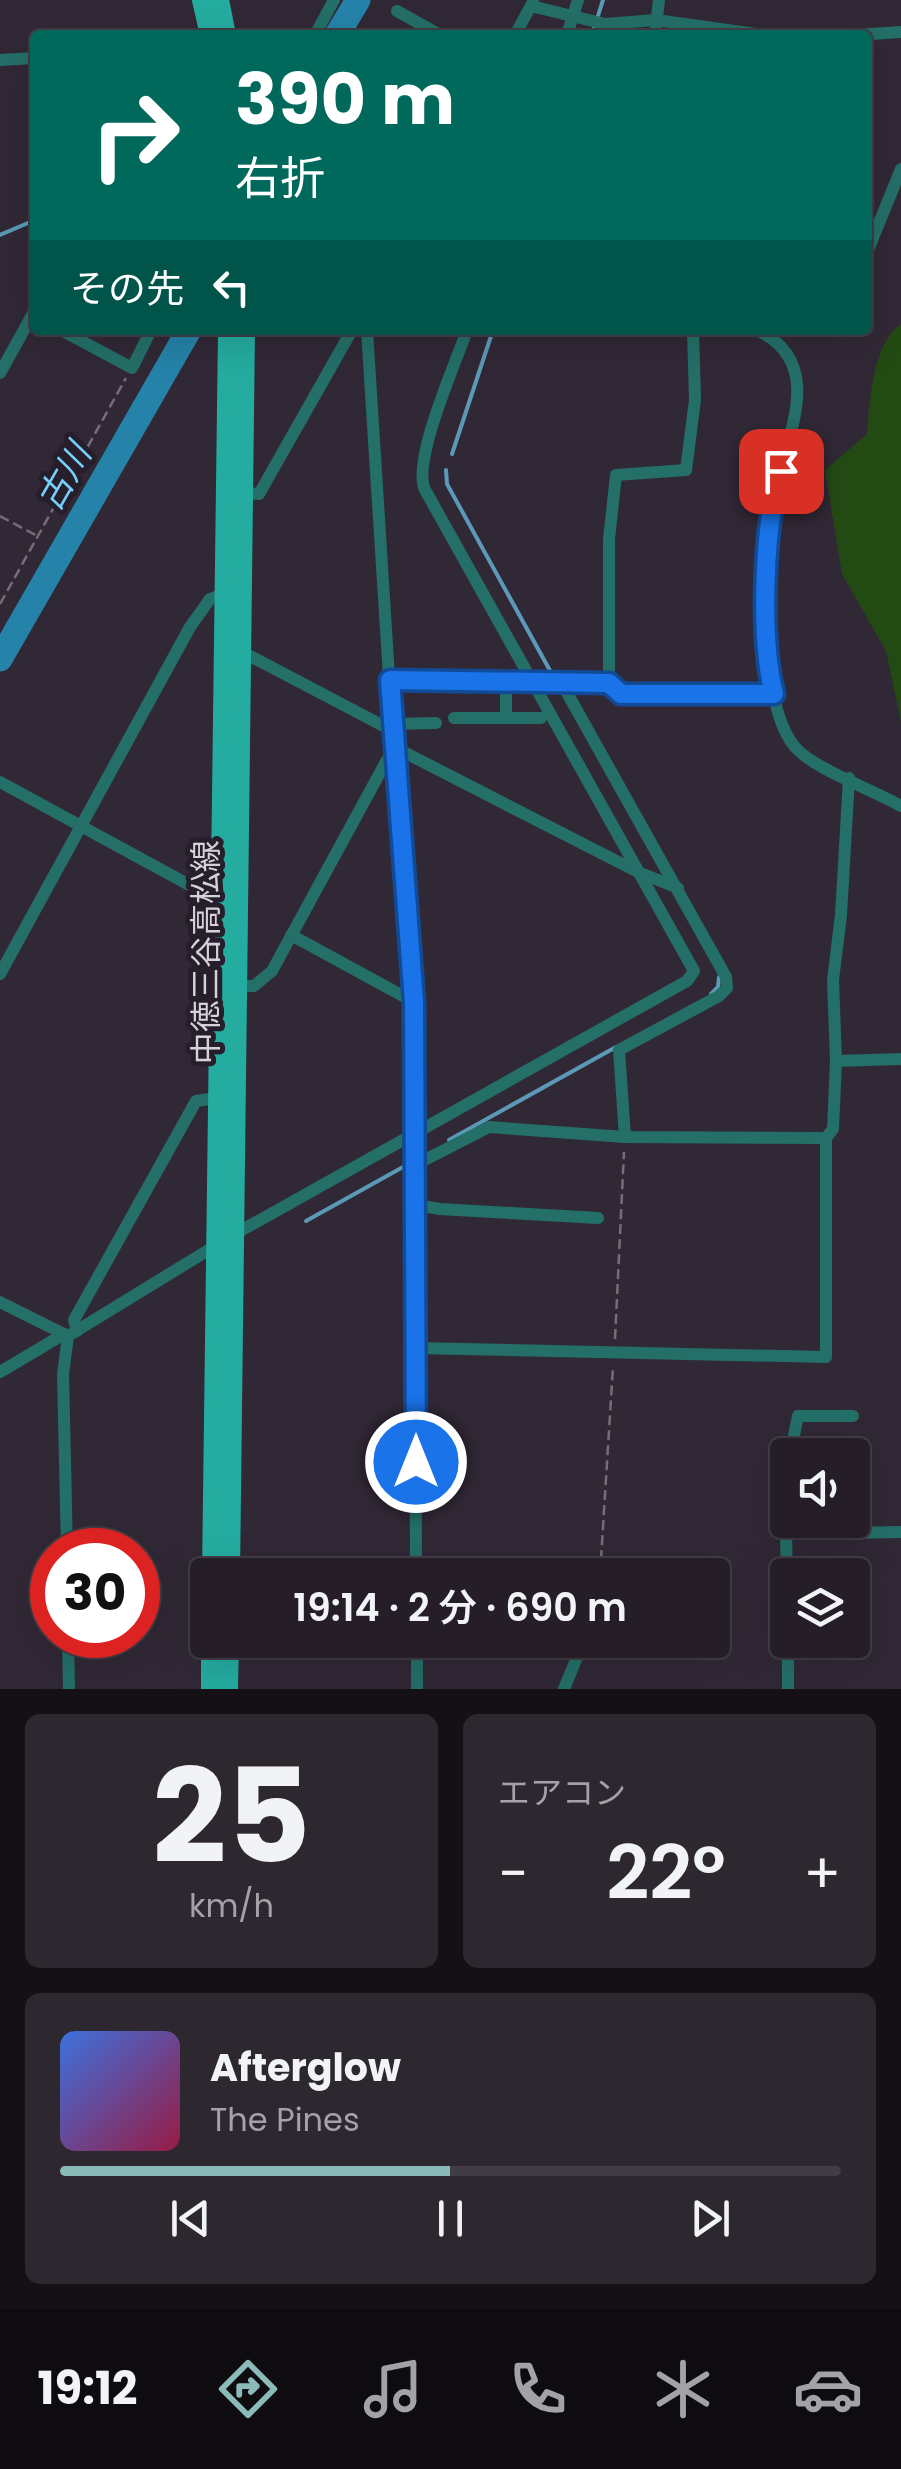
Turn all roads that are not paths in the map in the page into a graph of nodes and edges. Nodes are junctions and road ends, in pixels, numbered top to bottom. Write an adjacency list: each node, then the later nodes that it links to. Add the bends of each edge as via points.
1 (202, 0): 10 (main road)
2 (219, 0): 11 (main road)
3 (334, 0): 12 (street)
4 (578, 0): 8 (street)
5 (658, 0): 9 (street)
6 (533, 2): 8 (street); 14 (street)
7 (397, 11): 13 (street)
8 (572, 18): 9 (street, via 605,24); 15 (street)
9 (656, 20): 16 (street); 17 (street)
10 (209, 30)
11 (225, 30)
12 (318, 30)
13 (431, 30)
14 (518, 30)
15 (568, 30)
16 (655, 30)
17 (727, 30)
18 (901, 32): 19 (street)
19 (872, 34)
20 (30, 58): 21 (street)
21 (0, 60)
22 (901, 169): 23 (street)
23 (872, 240)
24 (30, 321): 34 (street)
25 (70, 335): 26 (street, via 132,368)
26 (148, 335)
27 (228, 335): 35 (main road, 中徳三谷高松線)
28 (245, 335): 35 (main road, 中徳三谷高松線)
29 (349, 335): 35 (street, via 259,494)
30 (367, 335): 38 (street)
31 (465, 335): 40 (street, via 421,478)
32 (693, 335): 42 (street, via 686,470 616,475)
33 (767, 335): 43 (street, via 790,360 798,389 766,553)
34 (0, 373)
35 (234, 493): 36 (main road, 中徳三谷高松線)
36 (232, 593): 37 (main road, 中徳三谷高松線); 53 (street, via 210,600 190,627); 56 (main road, 中徳三谷高松線)
37 (240, 655): 48 (street); 56 (main road, 中徳三谷高松線)
38 (390, 680): 39 (street); 48 (street)
39 (506, 682): 40 (street); 45 (street)
40 (532, 682): 41 (street); 54 (street)
41 (561, 682): 42 (street); 55 (street)
42 (609, 683): 43 (street, via 621,694)
43 (774, 694): 50 (street, via 798,751)
44 (454, 718): 45 (street)
45 (506, 718): 46 (street)
46 (541, 718)
47 (436, 723): 48 (street)
48 (393, 728): 49 (street)
49 (394, 747): 54 (street); 57 (street); 60 (street)
50 (849, 778): 52 (street); 62 (street, via 833,980)
51 (0, 782): 53 (street)
52 (901, 806)
53 (81, 825): 56 (street); 58 (street)
54 (638, 872): 55 (street); 64 (street, via 694,971 687,982)
55 (678, 888): 65 (street, via 727,988 620,1050)
56 (228, 906): 59 (main road, 中徳三谷高松線)
57 (292, 935): 59 (street, via 254,986); 60 (street)
58 (0, 974)
59 (228, 986): 63 (main road, 中徳三谷高松線)
60 (414, 1002): 64 (street)
61 (901, 1059): 62 (street)
62 (836, 1062): 66 (street, via 833,1129)
63 (226, 1097): 70 (main road, 中徳三谷高松線); 72 (street, via 196,1101)
64 (414, 1132): 67 (street); 70 (street)
65 (625, 1137): 66 (street); 67 (street, via 490,1127)
66 (826, 1138): 73 (street, via 826,1358)
67 (414, 1165): 68 (street)
68 (415, 1205): 69 (street); 73 (street)
69 (598, 1218)
70 (224, 1241): 72 (street); 82 (main road, 中徳三谷高松線); 83 (main road, 中徳三谷高松線)
71 (0, 1302): 72 (street)
72 (70, 1333): 75 (street); 79 (street, via 64,1374)
73 (416, 1348): 84 (street)
74 (0, 1356): 75 (street)
75 (15, 1363): 76 (street)
76 (0, 1372)
77 (853, 1416): 78 (street, via 798,1416)
78 (793, 1438)
79 (66, 1528)
80 (901, 1532): 81 (street)
81 (870, 1533)
82 (213, 1558)
83 (230, 1558)
84 (416, 1558)
85 (68, 1658): 91 (street)
86 (208, 1658): 92 (main road)
87 (229, 1658): 93 (main road)
88 (416, 1658): 94 (street)
89 (577, 1658): 95 (street)
90 (788, 1658): 96 (street)
91 (69, 1689)
92 (211, 1689)
93 (228, 1689)
94 (417, 1689)
95 (564, 1689)
96 (788, 1689)

